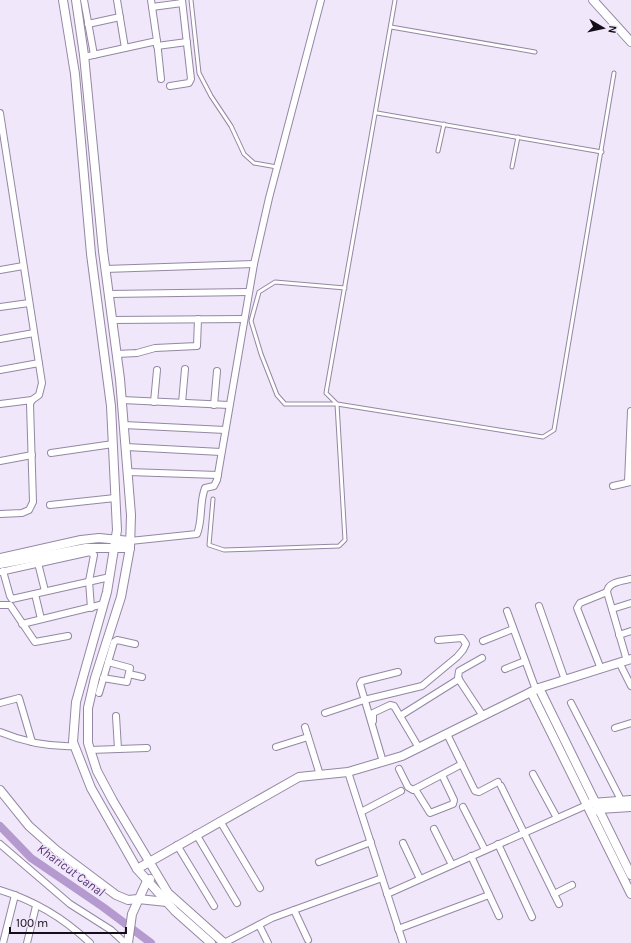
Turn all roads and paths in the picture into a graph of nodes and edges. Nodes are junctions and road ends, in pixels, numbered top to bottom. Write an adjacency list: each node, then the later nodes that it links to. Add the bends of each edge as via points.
1 (63, 0): 64 (street, via 75,74)
2 (76, 0): 21 (street)
3 (84, 0): 13 (street)
4 (117, 0): 12 (street)
5 (152, 0): 11 (street)
6 (191, 0): 31 (lane, via 199,73 231,126 244,154 254,162)
7 (321, 0): 31 (street)
8 (395, 0): 14 (lane)
9 (593, 0): 16 (street)
10 (182, 1): 11 (street); 15 (street)
11 (152, 7): 17 (street)
12 (120, 17): 13 (street); 18 (street)
13 (88, 24): 20 (street)
14 (391, 28): 19 (lane); 26 (lane)
15 (187, 42): 17 (street); 24 (street, via 190,81)
16 (631, 42)
17 (157, 44): 18 (street); 23 (street)
18 (125, 48): 20 (street)
19 (535, 52)
20 (94, 54): 21 (street)
21 (84, 57): 35 (street)
22 (614, 73): 30 (lane)
23 (161, 79)
24 (170, 86)
25 (0, 113): 34 (street)
26 (376, 113): 27 (lane); 37 (lane)
27 (444, 124): 28 (lane); 29 (lane)
28 (518, 137): 30 (lane); 32 (lane)
29 (438, 151)
30 (602, 152): 58 (lane, via 554,430 543,437)
31 (277, 167): 33 (street)
32 (512, 167)
33 (254, 264): 35 (street); 38 (street)
34 (23, 266): 36 (street); 40 (street)
35 (106, 269): 39 (street)
36 (0, 270)
37 (345, 288): 58 (lane, via 326,393); 58 (lane, via 275,282 259,292 251,321 277,395 285,404)
38 (248, 292): 39 (street); 43 (street)
39 (109, 294): 44 (street)
40 (29, 303): 41 (street); 45 (street)
41 (0, 307)
42 (198, 319): 43 (street); 44 (street); 47 (street, via 197,346 155,348 137,353)
43 (244, 319): 60 (street)
44 (112, 320): 47 (street)
45 (34, 333): 46 (street); 48 (street)
46 (0, 339)
47 (117, 354): 54 (street)
48 (39, 363): 50 (street); 53 (street, via 42,390)
49 (185, 369): 56 (street)
50 (0, 370)
51 (157, 370): 55 (street)
52 (217, 371): 59 (street)
53 (32, 400): 57 (street); 68 (street)
54 (122, 400): 55 (street); 62 (street)
55 (154, 402): 56 (street)
56 (182, 403): 59 (street)
57 (0, 404)
58 (337, 404): 75 (lane, via 345,540 339,546 224,550 209,545)
59 (214, 405): 60 (street)
60 (229, 405): 63 (street)
61 (631, 411): 72 (street)
62 (124, 425): 63 (street); 65 (street)
63 (225, 430): 66 (street)
64 (112, 444): 67 (street); 74 (street)
65 (126, 447): 66 (street); 70 (street)
66 (221, 452): 71 (street)
67 (51, 453)
68 (32, 455): 69 (street); 77 (street, via 34,493 29,510 22,513)
69 (0, 461)
70 (128, 472): 71 (street); 79 (street)
71 (218, 475): 79 (street, via 214,486 205,488 202,496 201,524 196,534)
72 (630, 482): 73 (street)
73 (613, 486)
74 (115, 498): 76 (street); 78 (street)
75 (213, 499)
76 (50, 506)
77 (0, 514)
78 (115, 543): 79 (street); 80 (street, via 99,538 81,540); 82 (street); 83 (street)
79 (130, 545): 109 (street, via 121,597)
80 (0, 558)
81 (38, 563): 82 (street); 85 (street, via 90,552 94,555 94,560); 86 (street)
82 (1, 569): 88 (street, via 12,598)
83 (110, 577): 85 (street); 90 (street)
84 (631, 579): 87 (street, via 612,584)
85 (89, 581): 86 (street); 93 (street)
86 (45, 591): 88 (street)
87 (607, 592): 94 (street); 111 (street, via 580,603 577,608)
88 (35, 594): 96 (street)
89 (631, 603): 94 (street)
90 (104, 604): 93 (street); 136 (street, via 76,702 73,742)
91 (0, 606): 97 (street, via 10,605)
92 (539, 606): 117 (street)
93 (91, 608): 96 (street)
94 (612, 610): 100 (street)
95 (507, 611): 98 (street)
96 (41, 619): 97 (street)
97 (22, 624): 101 (street, via 35,642)
98 (513, 629): 103 (street); 106 (street)
99 (631, 631): 100 (street)
100 (619, 635): 107 (street)
101 (68, 636)
102 (438, 640): 121 (street, via 462,638 466,644 456,657 422,686)
103 (483, 641)
104 (135, 644): 108 (street, via 115,641)
105 (482, 658): 116 (street, via 459,671)
106 (525, 661): 110 (street); 119 (street)
107 (626, 661): 111 (street); 118 (street)
108 (108, 662): 109 (street); 113 (street, via 129,667)
109 (102, 668): 115 (street); 141 (street, via 88,708)
110 (505, 669)
111 (601, 670): 117 (street)
112 (398, 672): 121 (street, via 362,682 360,684)
113 (129, 674): 114 (street); 115 (street, via 126,683)
114 (142, 677)
115 (103, 678): 120 (street)
116 (459, 679): 126 (street); 127 (street)
117 (565, 680): 119 (street)
118 (631, 686)
119 (535, 690): 127 (street); 154 (street); 157 (street)
120 (99, 693)
121 (364, 700): 124 (street); 142 (street)
122 (0, 703): 135 (street, via 18,698)
123 (571, 703): 152 (street)
124 (325, 713)
125 (116, 716): 140 (street)
126 (400, 716): 131 (street, via 394,706 390,705 373,714); 139 (street)
127 (483, 716): 133 (street)
128 (631, 724): 130 (street)
129 (305, 727): 134 (street)
130 (615, 728)
131 (376, 730)
132 (0, 732): 135 (street)
133 (446, 734): 139 (street); 143 (street)
134 (308, 737): 137 (street); 147 (street)
135 (32, 742): 136 (street)
136 (75, 746): 174 (street, via 91,788)
137 (276, 746)
138 (147, 748): 140 (street)
139 (419, 748): 142 (street)
140 (118, 749): 141 (street)
141 (90, 750): 171 (street, via 97,770)
142 (383, 762): 145 (street)
143 (462, 764): 148 (street); 162 (street, via 475,791 479,792 499,784)
144 (399, 769): 149 (street, via 408,787)
145 (348, 772): 147 (street); 158 (street)
146 (533, 774): 159 (street)
147 (320, 775): 160 (street, via 299,777)
148 (442, 775): 149 (street); 149 (street, via 454,800 453,804 430,813)
149 (415, 789)
150 (0, 790): 188 (street, via 29,826 78,868 116,895 128,900)
151 (401, 791): 158 (street)
152 (621, 800): 153 (street); 154 (street)
153 (631, 800)
154 (597, 805): 156 (street); 157 (street); 176 (street)
155 (463, 807): 169 (street)
156 (631, 807)
157 (589, 808): 159 (street); 185 (street)
158 (361, 812): 164 (street)
159 (557, 818): 162 (street)
160 (220, 821): 163 (street); 181 (street)
161 (434, 829): 173 (street)
162 (523, 833): 167 (street); 184 (street)
163 (196, 834): 168 (street); 190 (street)
164 (371, 842): 172 (street); 177 (street)
165 (403, 843): 178 (street)
166 (0, 844): 200 (street, via 70,904)
167 (498, 844): 169 (street); 196 (street)
168 (177, 845): 171 (street); 193 (street)
169 (485, 850): 170 (street)
170 (471, 856): 173 (street); 187 (street)
171 (149, 862): 174 (street); 175 (street)
172 (319, 862)
173 (452, 865): 178 (street)
174 (137, 869): 179 (street)
175 (156, 874): 179 (street); 205 (street, via 174,900)
176 (631, 875)
177 (382, 878): 183 (street); 194 (street)
178 (420, 879): 183 (street)
179 (147, 881): 188 (street); 189 (street)
180 (572, 885): 184 (street)
181 (260, 888)
182 (0, 890): 186 (street)
183 (387, 894): 198 (street)
184 (554, 894): 191 (street)
185 (631, 894)
186 (15, 895): 192 (street); 201 (street)
187 (489, 895): 195 (street); 198 (street)
188 (138, 899): 189 (street); 200 (street, via 132,914)
189 (167, 902): 204 (street)
190 (237, 903)
191 (559, 904)
192 (36, 906): 202 (street); 203 (street, via 70,925)
193 (214, 906)
194 (294, 910): 197 (street); 199 (street)
195 (499, 916)
196 (532, 917)
197 (259, 925): 205 (street); 206 (street)
198 (398, 929): 207 (street)
199 (308, 940)
200 (127, 942)
201 (3, 943)
202 (27, 943)
203 (90, 943)
204 (211, 943)
205 (224, 943)
206 (268, 943)
207 (402, 943)

